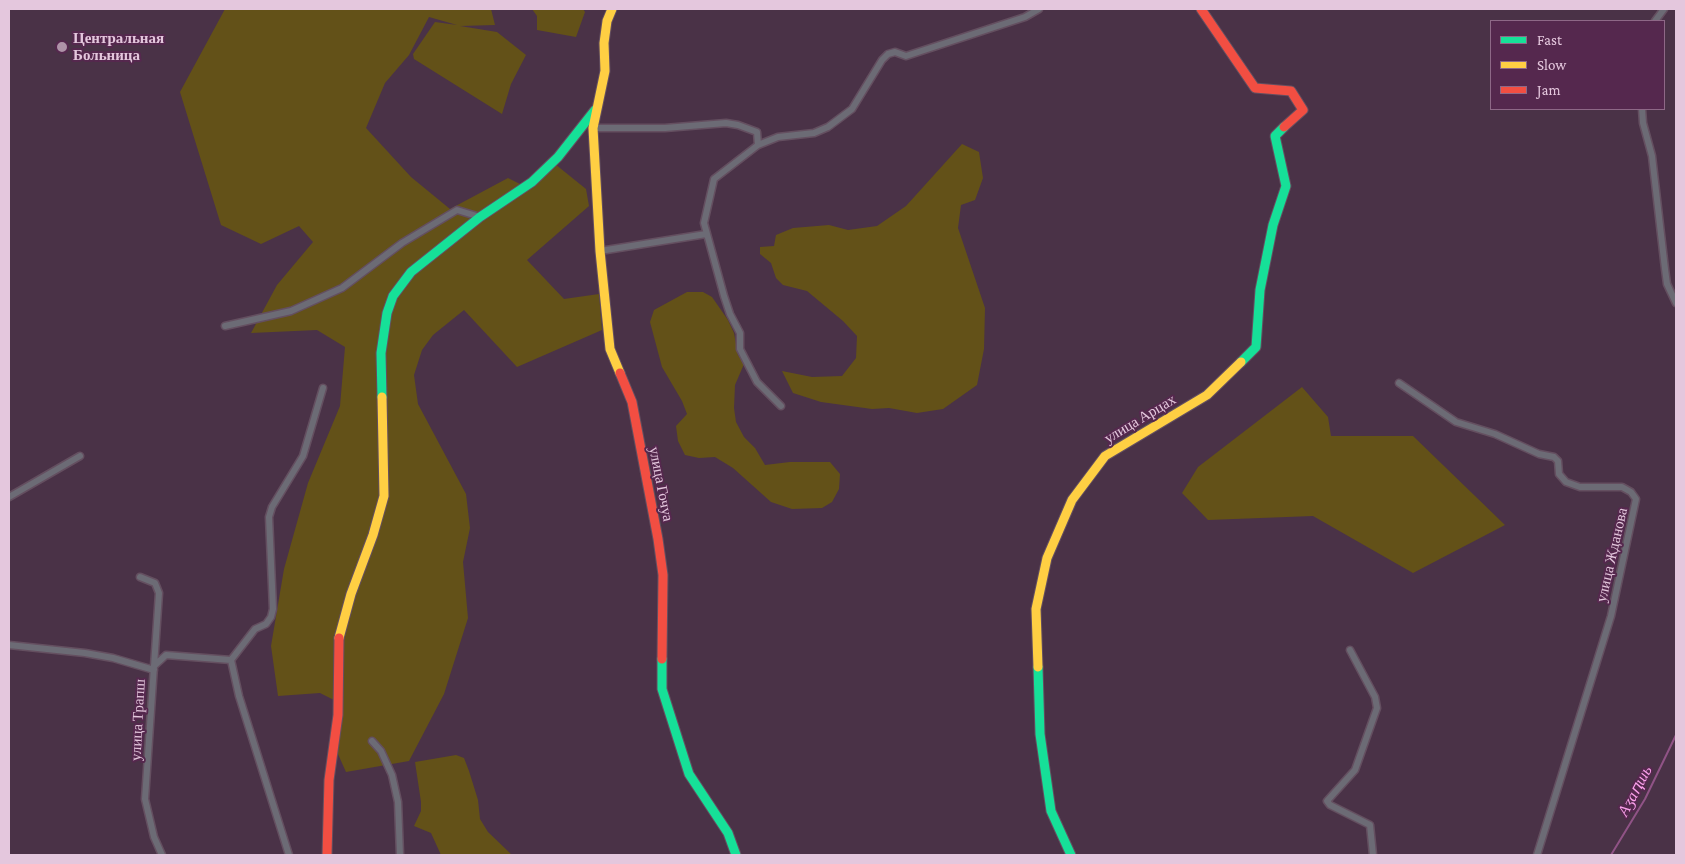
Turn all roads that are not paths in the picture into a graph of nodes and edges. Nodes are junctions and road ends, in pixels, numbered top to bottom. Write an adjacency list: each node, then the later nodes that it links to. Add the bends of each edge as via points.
1 (612, 9): 6 (street, улица Гочуа, via 604,43 605,71)
2 (1040, 9): 9 (street, via 1025,17 906,56 895,52 888,54 852,109 828,127 814,133 778,137)
3 (1201, 9): 31 (street, улица Арцах, via 1255,88 1291,91 1302,110 1275,136 1286,186 1273,225 1260,290 1256,347 1207,395 1106,456 1072,500 1047,558 1036,609 1040,734 1051,811)
4 (1664, 9): 5 (street)
5 (1657, 20)
6 (599, 106): 8 (street, улица Гочуа); 10 (street, via 558,158 532,182)
7 (1642, 110): 13 (street, via 1652,156 1665,269)
8 (593, 128): 9 (street, via 665,128 726,123 757,132); 12 (street, улица Гочуа)
9 (758, 145): 11 (street, via 714,179 705,213)
10 (480, 218): 14 (street, via 458,210 402,243 342,288 291,311); 28 (street, via 411,272 394,296 387,313 381,353 384,496 339,636 338,715 328,780)
11 (706, 234): 12 (street); 17 (street, via 730,314 740,333 740,349 757,382)
12 (600, 251): 30 (street, улица Гочуа, via 610,349 632,402 658,538 662,575 662,689 689,774 728,833)
13 (1676, 304)
14 (225, 326)
15 (1399, 383): 33 (street, улица Жданова, via 1456,422 1554,457 1558,461 1559,474 1566,482 1576,486 1622,487 1636,499 1611,616)
16 (323, 388): 23 (street, via 303,456 269,517 271,618 255,629)
17 (781, 406)
18 (80, 456): 19 (street)
19 (9, 497)
20 (140, 577): 24 (street, via 154,583 159,593)
21 (9, 645): 24 (street, улица Трапш, via 85,653)
22 (1350, 650): 32 (street, via 1376,697 1378,708 1355,770 1327,801 1370,825)
23 (231, 660): 24 (street, via 166,655); 27 (street, via 239,696)
24 (154, 668): 26 (street, улица Трапш, via 145,799)
25 (372, 741): 29 (street, via 381,751 392,774 398,802)
26 (162, 855)
27 (289, 855)
28 (327, 855)
29 (400, 855)
30 (736, 855)
31 (1071, 855)
32 (1373, 855)
33 (1537, 855)

